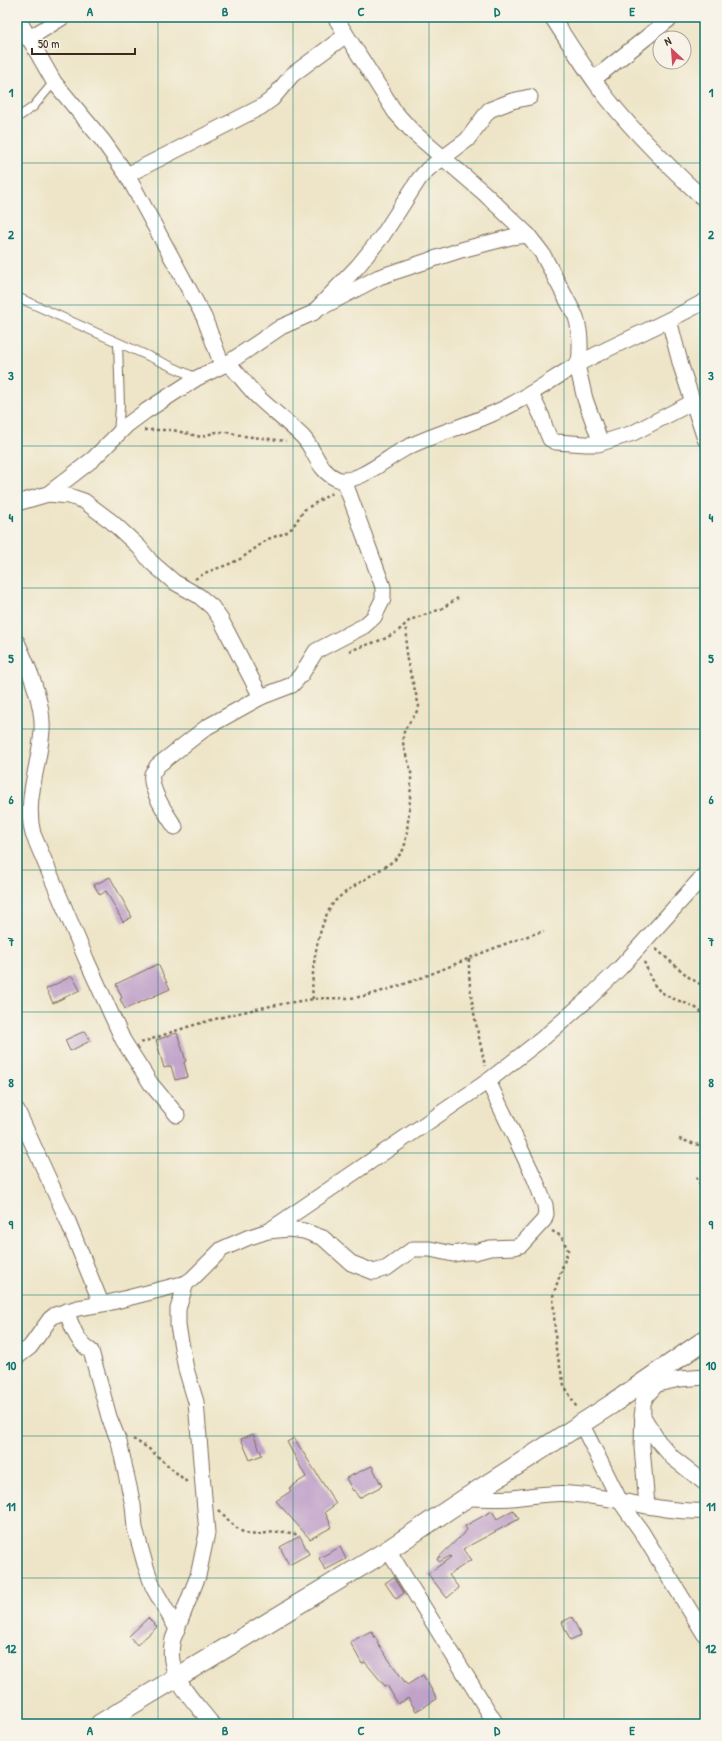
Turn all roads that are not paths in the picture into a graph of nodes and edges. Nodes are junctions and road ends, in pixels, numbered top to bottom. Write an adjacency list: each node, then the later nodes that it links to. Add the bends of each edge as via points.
1 (17, 17): 7 (street)
2 (64, 17): 7 (street)
3 (335, 17): 6 (street)
4 (552, 17): 8 (street)
5 (672, 17): 8 (street)
6 (346, 35): 12 (street, via 395,112); 13 (street, via 292,75 272,99 261,107)
7 (28, 38): 9 (street)
8 (594, 80): 14 (street, via 621,115)
9 (54, 82): 11 (lane, via 33,106); 13 (street, via 103,141)
10 (530, 97): 12 (street, via 512,100 490,110 467,140)
11 (17, 118)
12 (443, 158): 15 (street); 18 (street, via 418,179 382,235 358,266)
13 (127, 175): 21 (street, via 204,317)
14 (705, 200)
15 (528, 235): 18 (street, via 474,247 379,277); 22 (street, via 542,253 576,317 581,344)
16 (17, 297): 20 (lane)
17 (705, 301): 19 (street)
18 (313, 312): 21 (street, via 281,327)
19 (669, 320): 22 (street, via 634,335); 25 (street)
20 (118, 343): 23 (lane); 26 (lane)
21 (225, 364): 23 (street); 29 (street, via 258,398 296,430 323,469)
22 (578, 365): 24 (street); 28 (street, via 585,399)
23 (197, 378): 26 (street)
24 (531, 394): 28 (street, via 550,439 567,443); 29 (street, via 494,414 425,438)
25 (693, 402): 27 (street); 28 (street, via 633,433)
26 (123, 430): 30 (street, via 93,459)
27 (705, 439)
28 (602, 443)
29 (345, 483): 33 (street, via 383,587 380,608 364,626 316,651 292,685)
30 (48, 494): 31 (street); 33 (street, via 69,496 84,501 98,510 174,582 212,607)
31 (17, 503)
32 (17, 642): 38 (street, via 32,681 42,730 30,807 33,834 87,961 128,1048 151,1084)
33 (261, 697): 34 (street, via 207,727 157,766 152,774 155,793)
34 (175, 827)
35 (705, 874): 36 (street, via 588,999)
36 (488, 1081): 39 (street); 39 (street, via 545,1205 546,1214 541,1225 519,1246 452,1254 430,1248 413,1249 387,1268 374,1272 351,1262 323,1238 289,1229)
37 (17, 1110): 41 (street, via 67,1219)
38 (177, 1115)
39 (268, 1231): 40 (street, via 222,1249)
40 (186, 1283): 41 (street); 55 (street, via 178,1309 178,1326 186,1369 196,1402 207,1533 198,1576)
41 (101, 1304): 42 (street)
42 (66, 1312): 44 (street, via 50,1319 30,1347); 55 (street, via 77,1337 84,1347 91,1351 109,1417 119,1442 133,1505 135,1528 145,1564 153,1587)
43 (705, 1340): 46 (street)
44 (17, 1358)
45 (705, 1377): 46 (street)
46 (654, 1381): 47 (street, via 643,1403); 48 (street)
47 (642, 1415): 49 (street, via 658,1441 673,1458); 52 (street)
48 (583, 1422): 50 (street); 51 (street)
49 (705, 1483)
50 (466, 1498): 51 (street, via 572,1494); 54 (street)
51 (620, 1501): 52 (street); 56 (street)
52 (647, 1506): 53 (street)
53 (705, 1510)
54 (388, 1550): 57 (street); 60 (street)
55 (177, 1629): 57 (street, via 171,1648)
56 (705, 1635)
57 (176, 1678): 58 (street); 59 (street)
58 (100, 1724)
59 (212, 1724)
60 (496, 1724)

